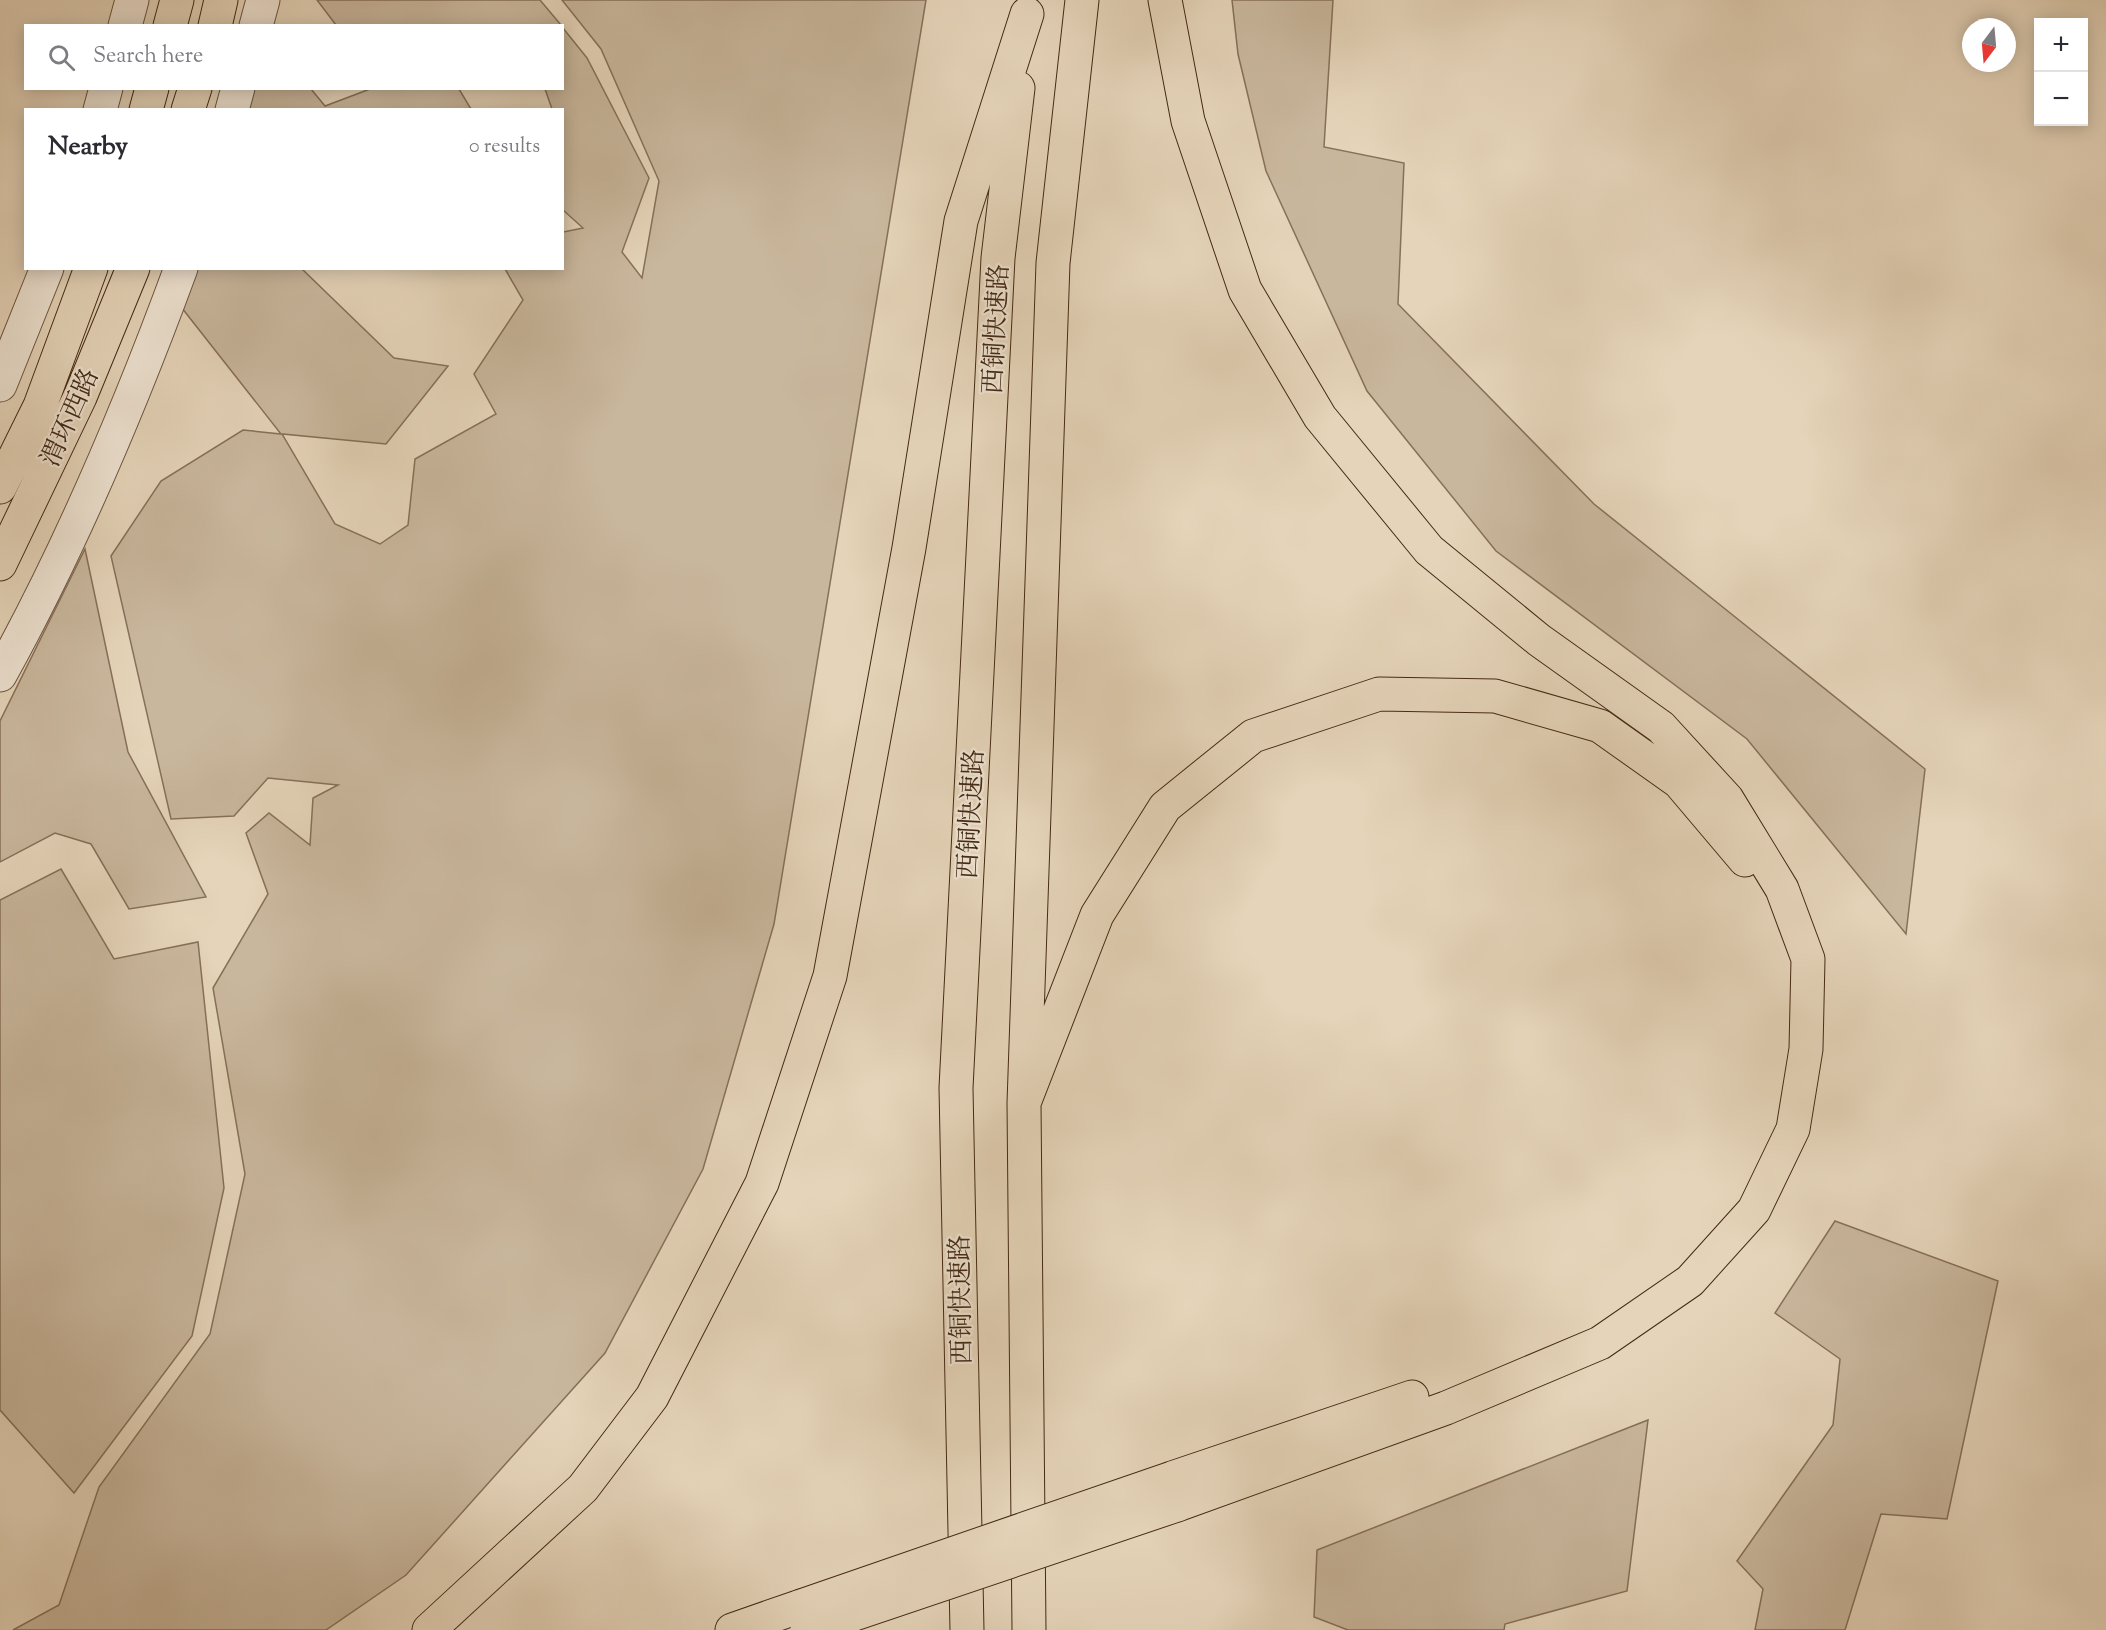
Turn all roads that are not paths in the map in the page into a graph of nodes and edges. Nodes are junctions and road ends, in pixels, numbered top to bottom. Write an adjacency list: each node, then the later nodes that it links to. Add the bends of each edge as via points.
1 (132, 0): 8 (street)
2 (177, 0): 9 (main road)
3 (221, 0): 10 (main road)
4 (263, 0): 11 (street)
5 (1082, 0): 28 (main road, via 1053,263)
6 (1165, 0): 29 (main road, via 1188,121 1245,290 1320,417 1429,550 1539,640 1661,727 1727,799 1782,889 1808,960 1806,1049 1793,1130 1754,1210 1690,1281 1600,1343 1446,1408)
7 (1028, 7): 31 (main road, via 961,221 909,548 830,976 762,1183 652,1397 583,1488); 33 (main road, 西铜快速路, via 998,258 956,1088)
8 (126, 24)
9 (171, 24)
10 (215, 24)
11 (257, 24)
12 (105, 90): 16 (street)
13 (151, 90): 17 (main road)
14 (194, 90): 18 (main road)
15 (237, 90): 19 (street)
16 (101, 108)
17 (147, 108)
18 (189, 108)
19 (233, 108)
20 (46, 270): 24 (street)
21 (90, 270): 25 (main road, 渭环西路, via 40,406)
22 (131, 270): 26 (main road, 渭环西路, via 80,397)
23 (180, 270): 27 (street, via 113,442)
24 (0, 385)
25 (0, 487)
26 (0, 564)
27 (0, 675)
28 (1024, 1103): 29 (main road, via 1097,915 1165,807 1253,736 1379,694 1495,696 1600,726 1679,782 1744,856 1790,956 1790,1049 1767,1145 1706,1244 1612,1315 1470,1377); 34 (main road)
29 (1174, 1492): 30 (main road, bridge)
30 (804, 1618): 32 (main road)
31 (429, 1630)
32 (732, 1630)
33 (967, 1630)
34 (1029, 1630)

